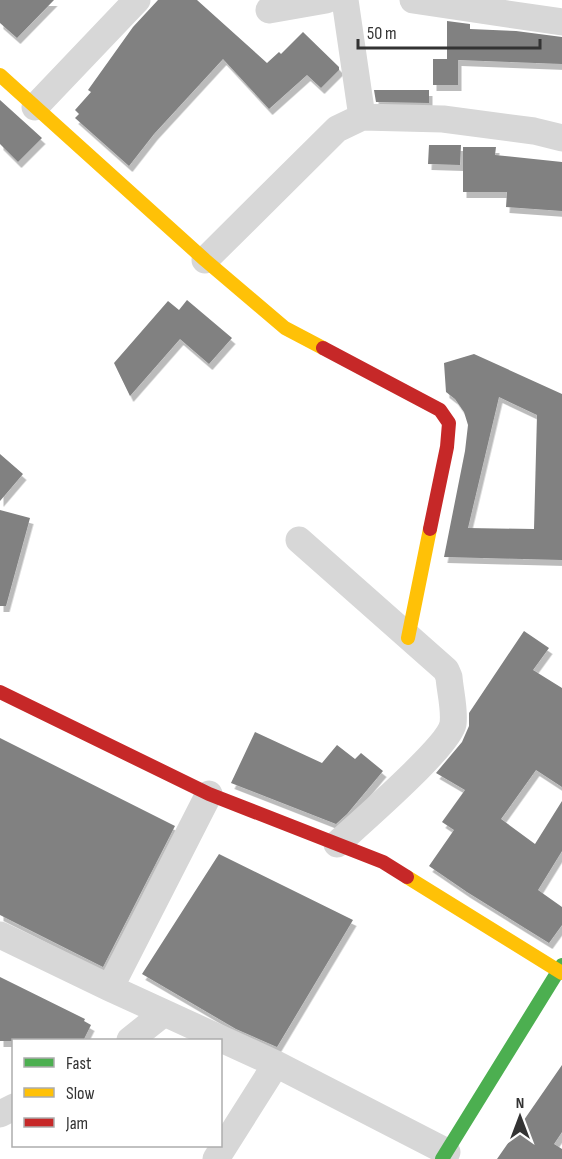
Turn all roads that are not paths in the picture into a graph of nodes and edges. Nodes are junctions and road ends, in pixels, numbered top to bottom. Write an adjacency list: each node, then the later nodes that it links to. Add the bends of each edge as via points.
1 (137, 0): 8 (street)
2 (326, 0): 5 (street)
3 (345, 0): 9 (street)
4 (412, 0): 6 (street)
5 (269, 10)
6 (562, 22)
7 (0, 75): 8 (street)
8 (35, 107): 11 (street)
9 (362, 117): 10 (street, via 443,118 534,130); 11 (street, via 338,129)
10 (562, 138)
11 (204, 260): 13 (street, via 285,328 440,410 449,423)
12 (299, 540): 13 (street)
13 (408, 638): 16 (street, via 446,670 453,723 449,734 427,759)
14 (0, 692): 15 (street)
15 (209, 794): 16 (street); 19 (street)
16 (338, 844): 18 (street, via 383,862)
17 (0, 935): 19 (street)
18 (561, 970): 25 (street)
19 (110, 988): 20 (street)
20 (164, 1013): 21 (street); 22 (street)
21 (132, 1039)
22 (221, 1039)
23 (222, 1039): 24 (street)
24 (276, 1064): 25 (street); 26 (street)
25 (445, 1155)
26 (216, 1159)

